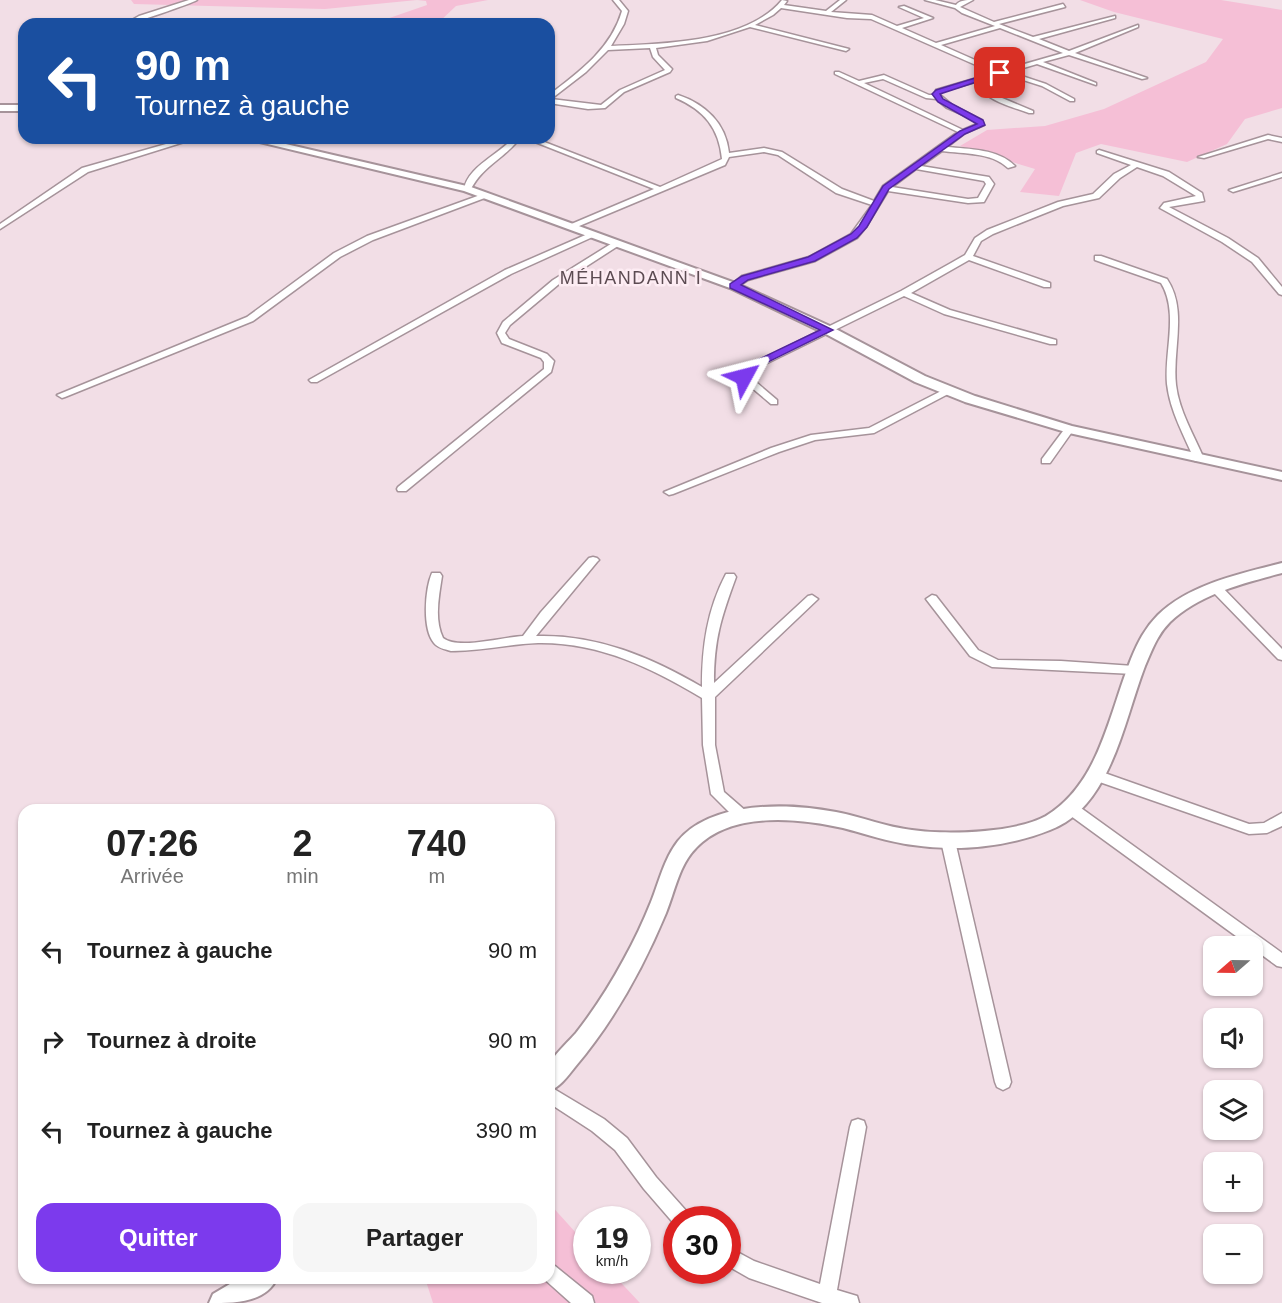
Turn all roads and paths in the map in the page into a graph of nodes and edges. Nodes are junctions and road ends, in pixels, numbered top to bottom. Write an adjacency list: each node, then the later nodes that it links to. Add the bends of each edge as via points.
1 (194, 0): 12 (street)
2 (616, 0): 20 (street, via 625,11 624,22)
3 (843, 0): 10 (street)
4 (928, 0): 7 (street)
5 (970, 0): 7 (street)
6 (782, 3): 10 (street); 14 (street)
7 (957, 6): 13 (street)
8 (1063, 6): 13 (street)
9 (902, 8): 17 (street, via 930,18)
10 (828, 12): 17 (street, via 872,18)
11 (1113, 17): 18 (street)
12 (137, 18)
13 (995, 23): 15 (street)
14 (750, 25): 21 (street, via 712,40); 22 (street)
15 (1002, 26): 18 (street); 19 (street)
16 (1136, 26): 23 (street)
17 (896, 28): 19 (street)
18 (1033, 39): 23 (street)
19 (934, 45): 25 (street)
20 (605, 48): 21 (street); 32 (street)
21 (653, 48): 37 (street, via 668,71 622,91 603,107)
22 (846, 49)
23 (1069, 53): 24 (street); 27 (street)
24 (1039, 63): 25 (street); 30 (street)
25 (1002, 72): 28 (street); 36 (street, via 1044,85)
26 (837, 73): 29 (street)
27 (1144, 78)
28 (977, 80): 35 (street, via 939,91); 40 (street, via 988,93)
29 (858, 83): 35 (street, via 884,77 928,97); 41 (street)
30 (1094, 84)
31 (555, 86): 32 (street)
32 (564, 87): 33 (street)
33 (555, 95)
34 (678, 97): 49 (street, via 692,102 719,126)
35 (937, 97): 41 (street, via 980,121 978,127)
36 (1072, 100)
37 (555, 101)
38 (0, 108): 39 (street)
39 (18, 108)
40 (1031, 112)
41 (963, 132): 47 (street)
42 (1282, 140): 50 (street, via 1268,137)
43 (174, 144): 61 (street, via 85,170)
44 (274, 144): 56 (street)
45 (513, 144): 56 (street, via 476,174)
46 (544, 144): 57 (street)
47 (943, 149): 52 (street, via 990,155 1008,161); 53 (street)
48 (1099, 152): 51 (street)
49 (726, 155): 57 (street, via 722,162); 60 (street, via 764,150 780,153 840,191)
50 (1202, 157)
51 (1137, 164): 65 (street, via 1096,196 1061,204 990,232 978,240); 69 (street, via 1166,174 1199,195 1201,199 1164,208 1255,260)
52 (1011, 166)
53 (915, 167): 55 (street); 55 (street, via 986,179 990,184 981,200 968,201)
54 (1282, 175): 58 (street)
55 (886, 188): 60 (street)
56 (467, 189): 59 (street)
57 (660, 189): 62 (street)
58 (1233, 190)
59 (486, 196): 62 (street); 75 (street, via 370,238 337,255 250,319)
60 (876, 204): 68 (street, via 854,236 812,259 745,278)
61 (0, 227)
62 (572, 227): 63 (street)
63 (593, 235): 64 (street); 73 (street, via 508,272)
64 (617, 244): 68 (street); 81 (street, via 556,282 506,324 501,333 505,340 544,356 549,361 548,370)
65 (968, 257): 67 (street); 70 (street)
66 (1098, 258): 78 (street, via 1164,281 1170,287 1174,328 1172,390)
67 (1047, 285)
68 (734, 286): 71 (street)
69 (1282, 292)
70 (904, 293): 71 (street); 72 (street, via 946,312)
71 (828, 330): 74 (street); 76 (street, via 745,371 748,382)
72 (1053, 342)
73 (314, 380)
74 (947, 391): 77 (street); 82 (street, via 871,431 814,437)
75 (62, 395)
76 (774, 402)
77 (1069, 429): 78 (street); 79 (street)
78 (1200, 459): 80 (street)
79 (1046, 461)
80 (1282, 476)
81 (402, 489)
82 (669, 492)
83 (593, 560): 90 (street)
84 (1282, 568): 87 (street)
85 (436, 576): 90 (street, via 432,627 445,646)
86 (730, 577): 93 (street, via 713,624)
87 (1216, 589): 91 (street); 92 (street, via 1172,612 1153,629)
88 (932, 598): 92 (street, via 974,652 996,664)
89 (812, 599): 93 (street)
90 (527, 639): 93 (street, via 573,641 621,653 665,671)
91 (1282, 656)
92 (1134, 670): 94 (street)
93 (708, 696): 96 (street, via 709,745 718,794)
94 (1096, 775): 95 (street); 97 (street, via 1249,829 1262,830)
95 (1069, 807): 98 (street, via 1053,821 1017,833); 99 (street)
96 (742, 816): 98 (street, via 831,818 910,837); 100 (street, via 716,823 691,840 674,863 658,908 626,975 582,1044)
97 (1282, 818)
98 (948, 841): 101 (street)
99 (1282, 961)
100 (555, 1074)
101 (1003, 1082)
102 (555, 1098): 104 (street, via 621,1144)
103 (858, 1127): 108 (street)
104 (671, 1206)
105 (741, 1264): 108 (street)
106 (555, 1277): 110 (street)
107 (254, 1284): 109 (street)
108 (827, 1296): 111 (street)
109 (222, 1303)
110 (585, 1303)
111 (850, 1303)

